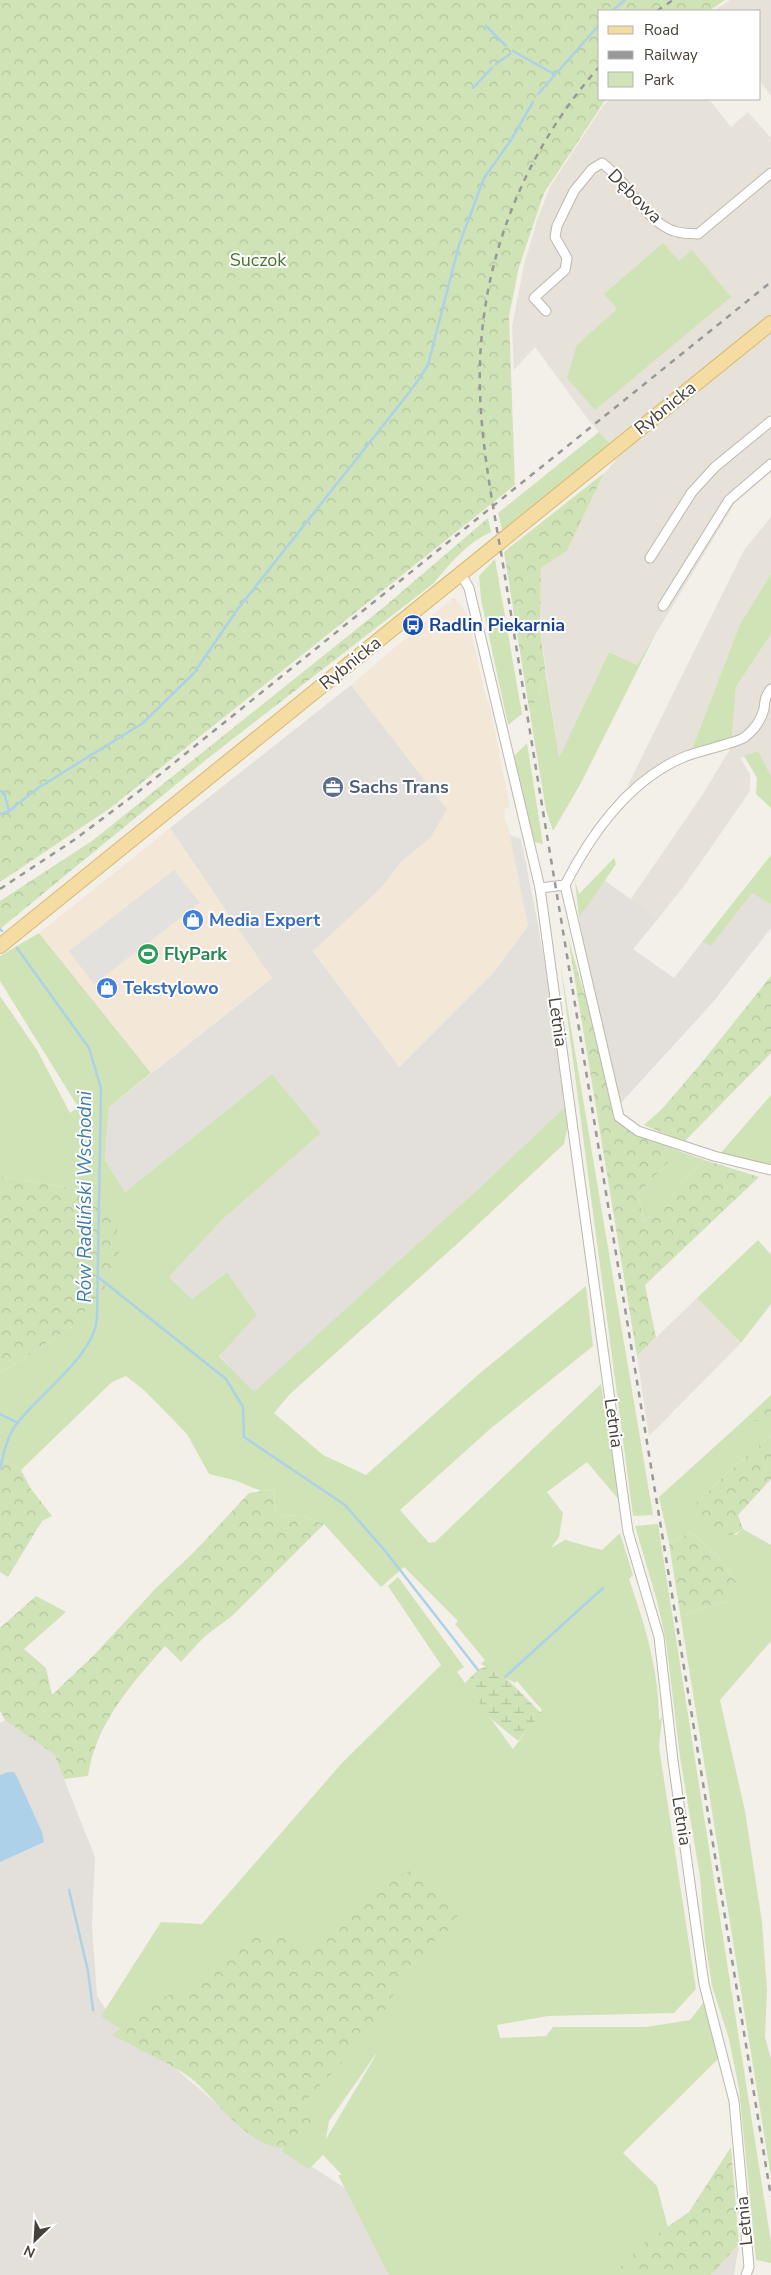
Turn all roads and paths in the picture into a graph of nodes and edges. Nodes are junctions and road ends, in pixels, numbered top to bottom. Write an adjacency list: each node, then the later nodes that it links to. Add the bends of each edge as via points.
1 (771, 173): 2 (street, Dębowa, via 698,234 674,231 665,226 612,170 602,164 592,169 574,191 557,226 555,237 567,258 565,270 534,298)
2 (546, 311)
3 (771, 323): 7 (main road, Rybnicka)
4 (771, 421): 6 (street, via 715,467 692,492)
5 (771, 464): 8 (street, via 730,500)
6 (650, 558)
7 (461, 574): 11 (street, Letnia, via 469,588); 12 (main road, Rybnicka)
8 (663, 606)
9 (771, 689): 10 (street, via 766,694 759,723 744,739 698,752 660,768 621,800 573,868)
10 (565, 885): 11 (street); 13 (street, Letnia, via 619,1117 638,1131 714,1156)
11 (540, 888): 14 (street, Letnia, via 628,1532 659,1637 704,1984 734,2101 749,2267)
12 (0, 946)
13 (771, 1170)
14 (746, 2275)

